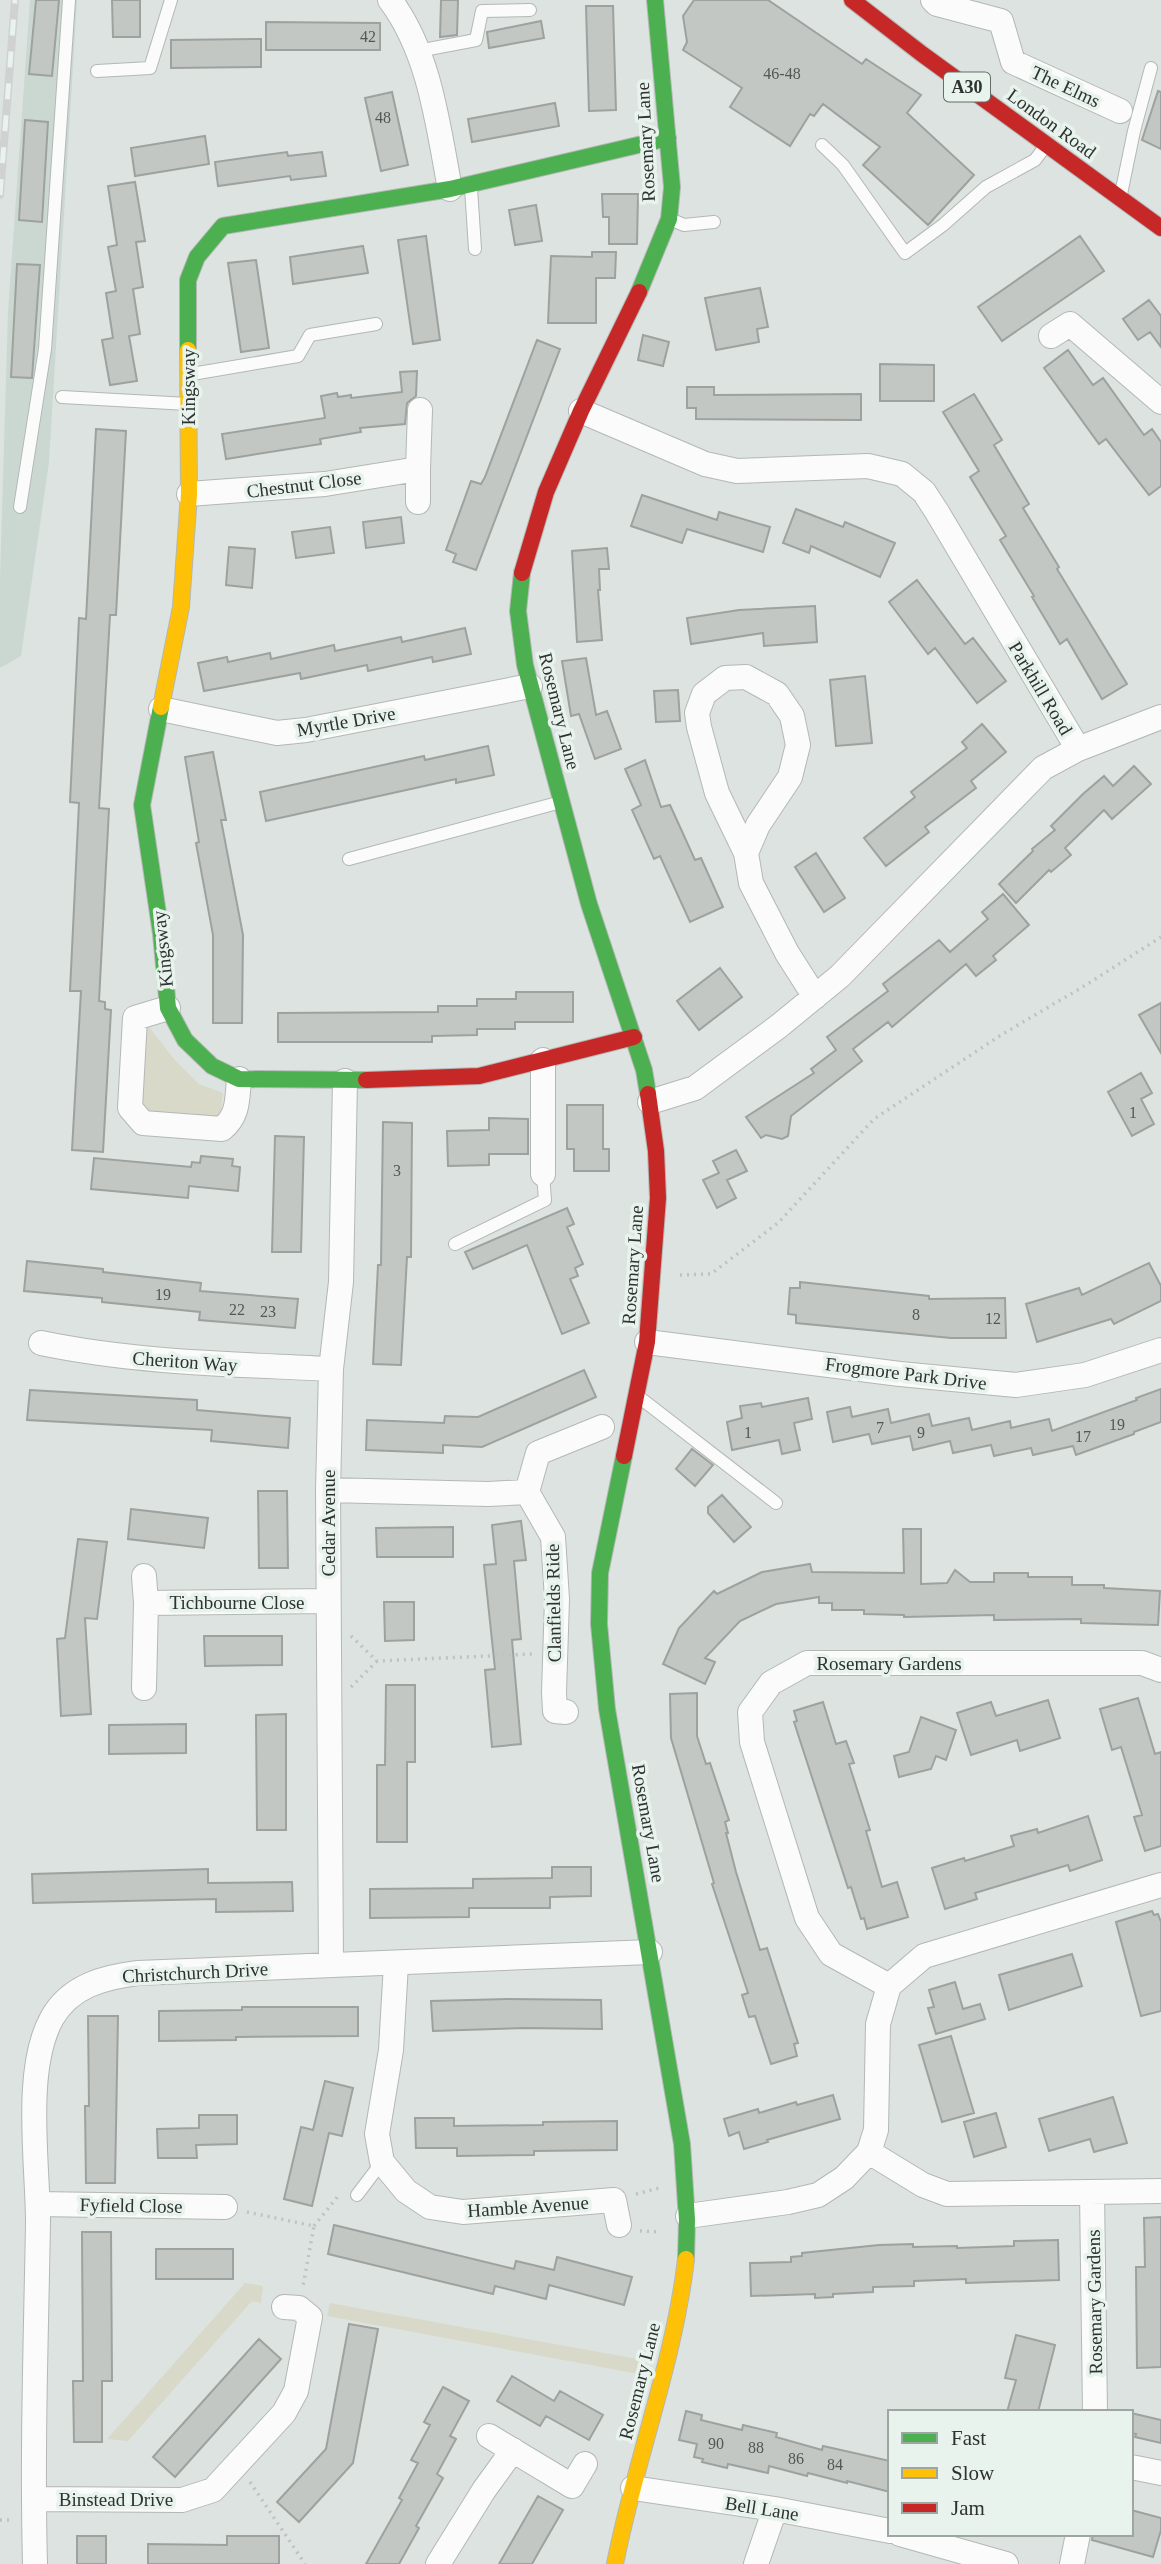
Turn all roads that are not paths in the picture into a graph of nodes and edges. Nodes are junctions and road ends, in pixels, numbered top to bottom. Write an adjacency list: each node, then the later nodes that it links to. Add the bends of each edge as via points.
1 (69, 0): 32 (lane, via 45,349)
2 (171, 0): 10 (lane, via 150,68)
3 (390, 0): 8 (street)
4 (655, 0): 12 (street, Rosemary Lane)
5 (852, 0): 14 (street, London Road / A30)
6 (933, 0): 11 (street, The Elms, via 1002,21 1013,62)
7 (530, 10): 8 (lane, via 482,12 476,40)
8 (418, 51): 15 (street)
9 (1151, 68): 16 (lane)
10 (97, 72)
11 (1120, 111)
12 (668, 138): 15 (street, Kingsway); 17 (street, Rosemary Lane)
13 (822, 145): 14 (lane, via 843,165 905,253 986,187 1034,160)
14 (1046, 145): 16 (street, London Road / A30)
15 (460, 186): 20 (lane); 23 (street, Kingsway, via 223,226 197,257 188,280)
16 (1120, 198): 19 (street, London Road / A30)
17 (669, 219): 18 (lane, via 684,225); 28 (street, Rosemary Lane)
18 (714, 222)
19 (1161, 228)
20 (475, 249)
21 (376, 324): 23 (lane, via 310,335 298,356)
22 (1051, 336): 25 (street, via 1070,324)
23 (189, 375): 26 (street, Kingsway)
24 (62, 397): 26 (lane)
25 (1161, 402)
26 (188, 404): 30 (street, Kingsway)
27 (420, 410): 29 (street)
28 (581, 411): 33 (street, Rosemary Lane, via 546,492 523,564 518,611); 36 (street, Parkhill Road, via 705,464 737,471 868,467 902,474 924,492 937,512)
29 (418, 468): 30 (street, Chestnut Close, via 325,484); 31 (street)
30 (189, 494): 34 (street, Kingsway, via 181,607)
31 (418, 502)
32 (20, 507)
33 (530, 686): 34 (street, Myrtle Drive, via 277,733); 37 (street, Rosemary Lane)
34 (161, 709): 41 (street, Kingsway, via 142,805)
35 (1161, 717): 36 (street)
36 (1077, 749): 40 (street, Parkhill Road, via 1043,768 840,976)
37 (561, 802): 39 (lane); 42 (street, Rosemary Lane, via 589,904)
38 (747, 853): 38 (street, via 758,825 790,777 798,746 792,716 777,694 746,677 725,678 704,694 697,713 717,793); 40 (street, via 751,883)
39 (349, 859)
40 (815, 996): 46 (street, Parkhill Road, via 695,1088)
41 (168, 1008): 44 (street, Kingsway, via 185,1040 212,1066); 44 (street, Kingsway, via 135,1018 130,1108 143,1123 222,1129 232,1121 237,1107)
42 (634, 1037): 43 (street, Kingsway); 46 (street, Rosemary Lane)
43 (543, 1060): 45 (street, Kingsway, via 479,1076); 47 (street)
44 (239, 1079): 45 (street, Kingsway)
45 (345, 1081): 52 (street, Cedar Avenue, via 341,1282)
46 (650, 1102): 49 (street, Rosemary Lane, via 658,1198)
47 (543, 1174): 48 (lane, via 544,1200)
48 (455, 1244)
49 (647, 1342): 51 (street, Frogmore Park Drive, via 1016,1385 1085,1375); 53 (street, Rosemary Lane)
50 (41, 1343): 52 (street, Cheriton Way, via 109,1356)
51 (1161, 1350)
52 (331, 1369): 55 (street, Cedar Avenue)
53 (636, 1395): 57 (lane); 65 (street, Rosemary Lane, via 600,1573 599,1623 607,1709)
54 (602, 1427): 56 (street, via 538,1453)
55 (327, 1490): 56 (street); 60 (street, Cedar Avenue)
56 (527, 1492): 63 (street, Clanfields Ride, via 553,1537 555,1711)
57 (776, 1503)
58 (144, 1576): 59 (street, Tichbourne Close)
59 (146, 1603): 60 (street, Tichbourne Close); 62 (street, Tichbourne Close)
60 (328, 1607): 67 (street, Cedar Avenue)
61 (1161, 1670): 68 (street, Rosemary Gardens, via 1142,1663 807,1663 771,1683 750,1712 752,1742 807,1918 831,1954)
62 (144, 1688)
63 (566, 1712)
64 (1161, 1885): 68 (street, via 924,1956)
65 (650, 1952): 66 (street, Christchurch Drive); 76 (street, Rosemary Lane, via 682,2144)
66 (396, 1964): 67 (street, Christchurch Drive); 70 (street, via 391,2050 377,2134)
67 (331, 1965): 74 (street, Christchurch Drive, via 117,1976 89,1984 68,1998 53,2016 38,2054)
68 (889, 1986): 69 (street, via 878,2024 876,2130)
69 (869, 2151): 72 (street, via 923,2185 947,2194); 76 (street, via 844,2178 818,2195)
70 (382, 2162): 73 (lane); 77 (street, Hamble Avenue, via 406,2191 429,2207 463,2213 614,2200)
71 (1161, 2191): 72 (street)
72 (1092, 2192): 79 (street, Rosemary Gardens)
73 (357, 2195)
74 (38, 2204): 75 (street, Fyfield Close); 86 (street, Christchurch Drive)
75 (225, 2207)
76 (679, 2224): 85 (street, Rosemary Lane, via 687,2247 678,2309)
77 (619, 2225)
78 (292, 2307): 86 (street, Binstead Drive, via 310,2317 296,2391 284,2413 212,2490 182,2500)
79 (1095, 2410)
80 (489, 2435): 81 (street)
81 (513, 2450): 82 (street, via 572,2486); 92 (street)
82 (585, 2464)
83 (1133, 2467): 84 (street)
84 (1161, 2473)
85 (633, 2488): 87 (street, Bell Lane); 93 (street, Rosemary Lane)
86 (35, 2499): 91 (street, Christchurch Drive)
87 (775, 2509): 88 (street, Bell Lane); 94 (street)
88 (888, 2532)
89 (907, 2536): 95 (street)
90 (1078, 2536): 96 (street)
91 (35, 2564)
92 (438, 2564)
93 (615, 2564)
94 (756, 2564)
95 (1006, 2564)
96 (1072, 2564)

